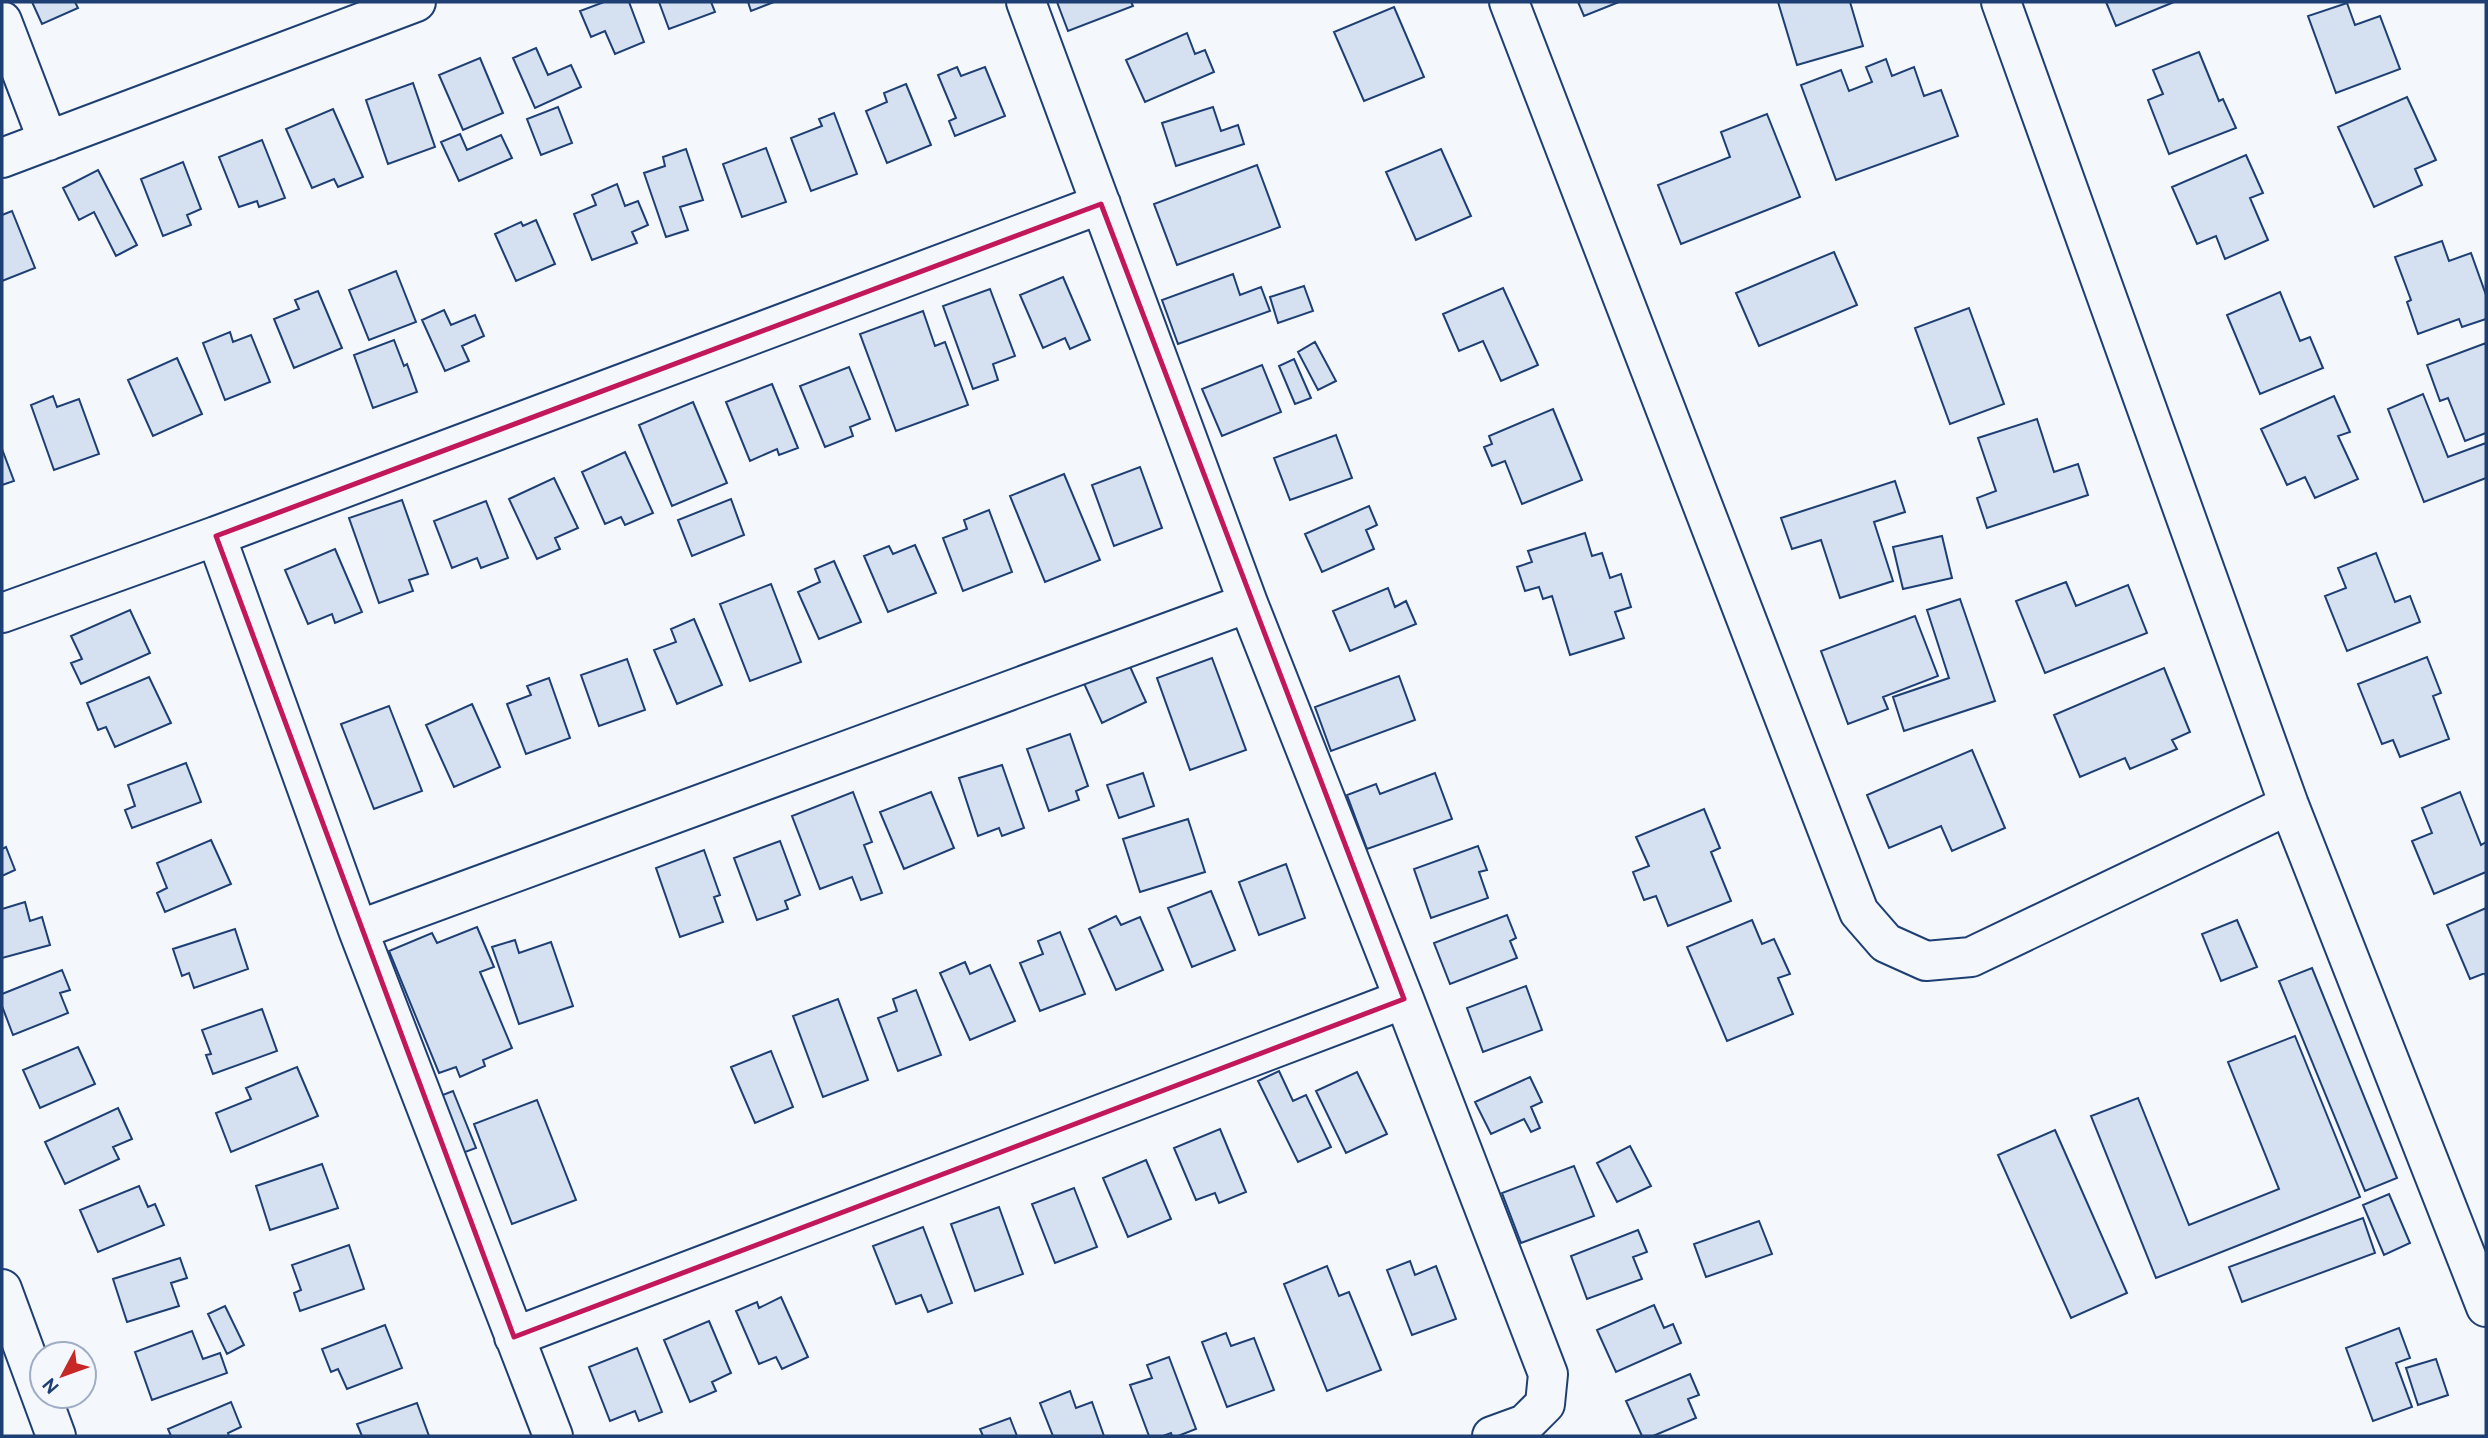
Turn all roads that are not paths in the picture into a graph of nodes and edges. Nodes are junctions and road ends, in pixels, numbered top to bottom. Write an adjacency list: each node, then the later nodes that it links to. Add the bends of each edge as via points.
1 (416, 2): 6 (street)
2 (1026, 2): 8 (street)
3 (1509, 2): 12 (street, via 1859,912 1886,943 1927,961 1971,957)
4 (2001, 2): 12 (street)
5 (2, 21): 6 (street)
6 (48, 141): 7 (street)
7 (2, 158)
8 (1101, 204): 9 (street); 10 (street)
9 (216, 536): 11 (street); 13 (street)
10 (1248, 603): 13 (street); 14 (street)
11 (2, 612)
12 (2289, 805): 15 (street)
13 (358, 930): 18 (street)
14 (1404, 999): 18 (street); 21 (street, via 1548,1374 1545,1404 1525,1424)
15 (2478, 1258): 17 (street)
16 (2, 1289): 19 (street)
17 (2486, 1307)
18 (514, 1337): 20 (street)
19 (56, 1436)
20 (553, 1436)
21 (1492, 1436)

